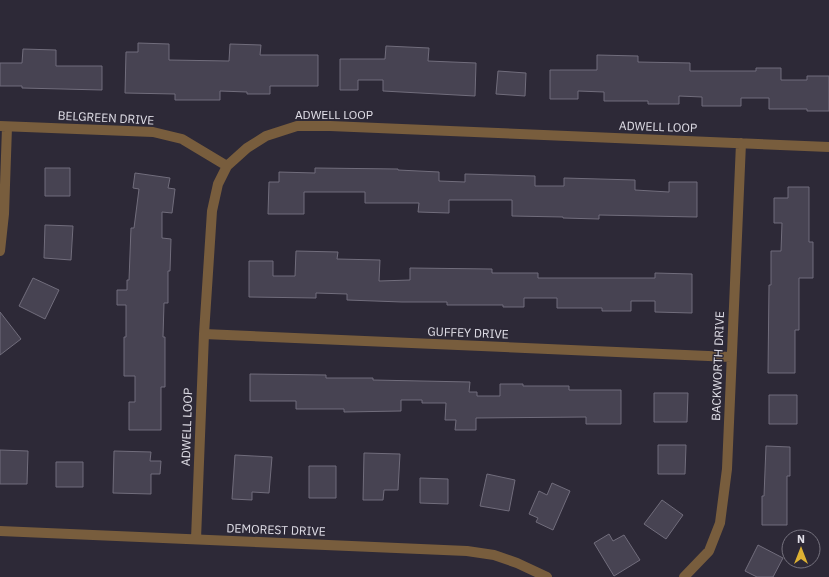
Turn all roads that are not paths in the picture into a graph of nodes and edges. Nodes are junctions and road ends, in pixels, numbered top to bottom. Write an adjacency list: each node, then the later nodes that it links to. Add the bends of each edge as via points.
1 (3, 126): 4 (street, BELGREEN DRIVE, via 153,132 182,139); 5 (street)
2 (741, 143): 3 (street, ADWELL LOOP); 4 (street, ADWELL LOOP, via 297,126 266,136 247,148); 7 (street, BACKWORTH DRIVE)
3 (829, 148)
4 (227, 166): 6 (street, ADWELL LOOP, via 218,184 212,211)
5 (0, 251)
6 (204, 334): 7 (street, GUFFEY DRIVE); 9 (street, ADWELL LOOP)
7 (731, 357): 11 (street, BACKWORTH DRIVE, via 726,469 720,523 709,552)
8 (0, 531): 9 (street, DEMOREST DRIVE)
9 (196, 539): 10 (street, DEMOREST DRIVE, via 467,551 494,555)
10 (547, 577)
11 (684, 577)

